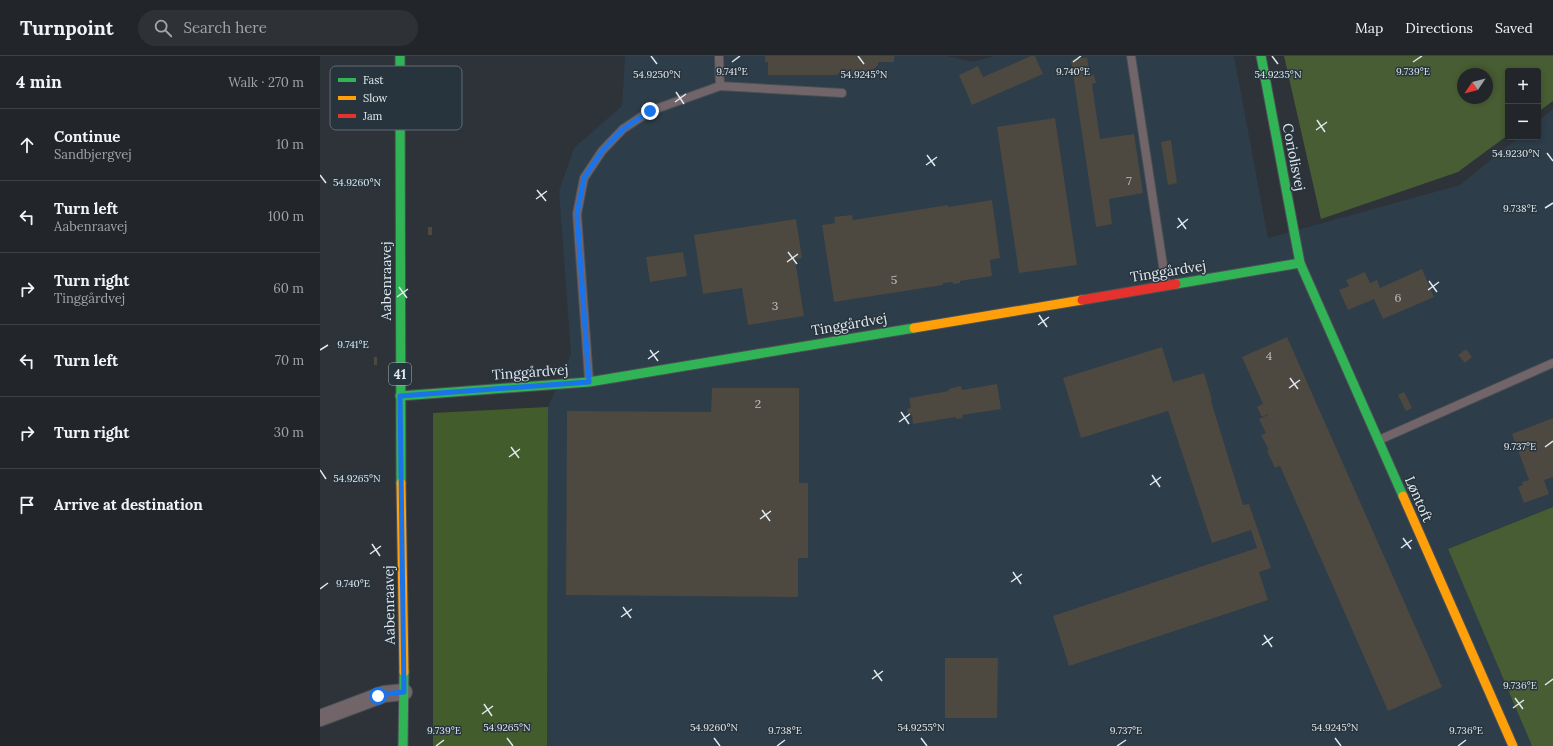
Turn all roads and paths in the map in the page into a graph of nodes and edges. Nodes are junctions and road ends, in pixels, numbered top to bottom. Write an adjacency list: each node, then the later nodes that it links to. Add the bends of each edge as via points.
1 (719, 56): 4 (lane)
2 (1131, 56): 8 (lane)
3 (1261, 56): 7 (street, Coriolisvej)
4 (720, 86): 5 (lane); 10 (lane, via 650,111 628,125 602,151 584,178 577,214)
5 (842, 93)
6 (400, 130): 11 (street, Aabenraavej / 41)
7 (1300, 263): 8 (street, Tinggårdvej); 12 (street, Løntoft)
8 (1167, 285): 10 (street, Tinggårdvej)
9 (1553, 364): 12 (lane)
10 (589, 382): 11 (street, Tinggårdvej)
11 (400, 396): 13 (street, Aabenraavej / 41)
12 (1378, 440): 16 (street, Løntoft)
13 (404, 692): 14 (street, via 384,694); 15 (street, Aabenraavej / 41)
14 (320, 718)
15 (404, 746)
16 (1513, 746)

